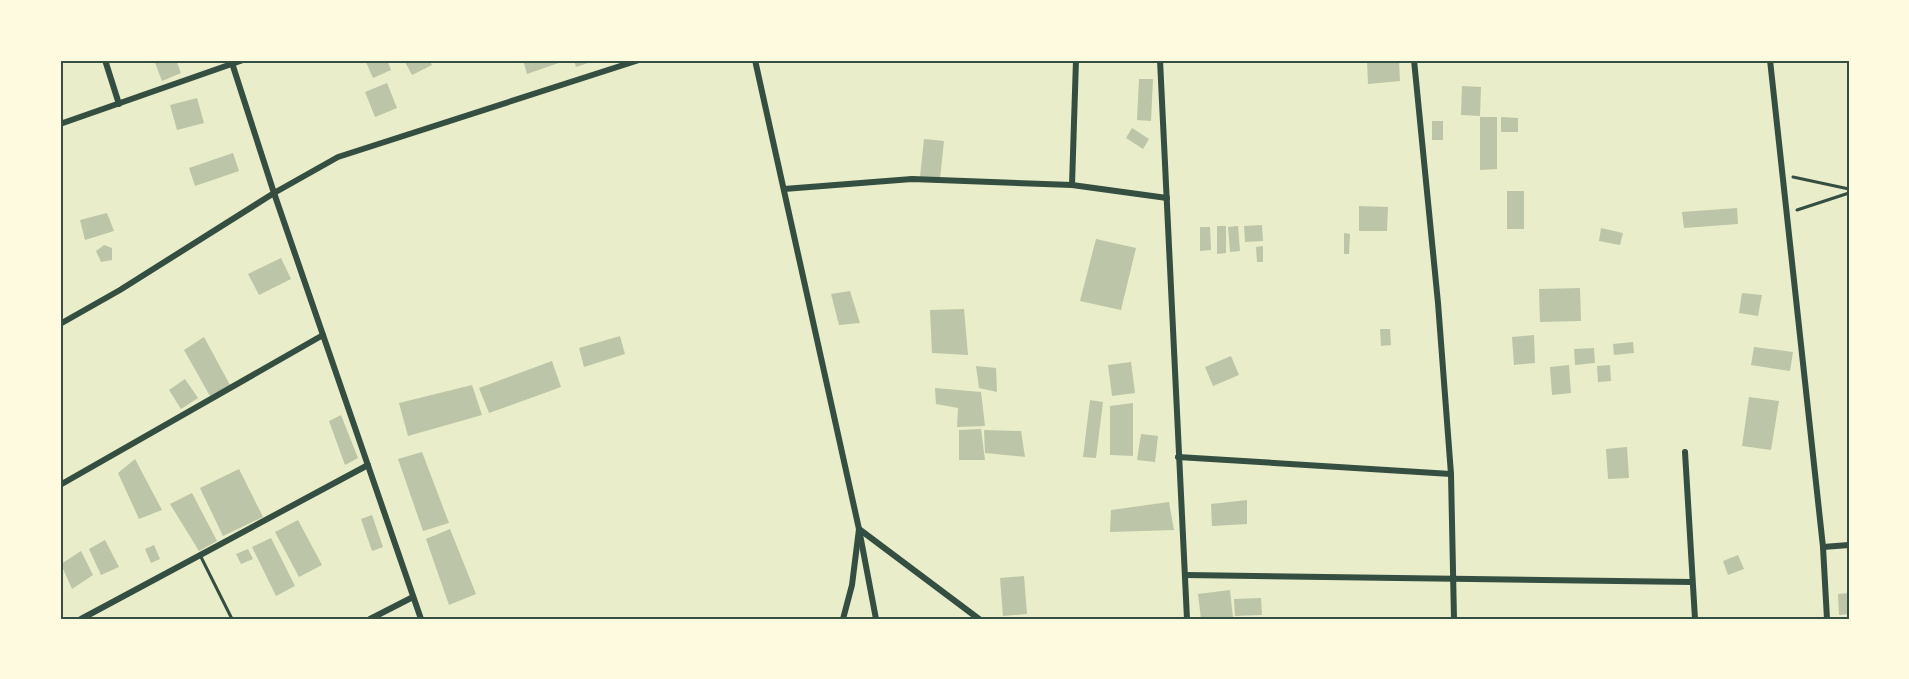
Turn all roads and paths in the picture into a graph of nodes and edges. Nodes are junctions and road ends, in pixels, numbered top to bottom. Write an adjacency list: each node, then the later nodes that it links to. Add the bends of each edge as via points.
1 (105, 60): 10 (street)
2 (243, 60): 9 (street)
3 (639, 60): 16 (street, via 338,157)
4 (755, 60): 14 (street)
5 (1076, 60): 13 (street)
6 (1160, 60): 17 (street)
7 (1414, 60): 24 (street)
8 (1770, 60): 12 (street)
9 (232, 62): 10 (street); 16 (street)
10 (119, 104): 11 (street)
11 (60, 124)
12 (1783, 175): 15 (path); 18 (street)
13 (1071, 185): 14 (street, via 912,179); 17 (street)
14 (784, 189): 26 (street)
15 (1849, 191): 18 (path)
16 (274, 193): 19 (street); 20 (street)
17 (1167, 198): 22 (street)
18 (1787, 213): 28 (street)
19 (60, 324)
20 (323, 335): 23 (street); 25 (street)
21 (1685, 452): 32 (street)
22 (1178, 457): 24 (street); 30 (street)
23 (368, 465): 29 (street); 33 (street)
24 (1451, 474): 31 (street)
25 (60, 485)
26 (859, 529): 38 (street); 39 (street); 40 (street)
27 (1849, 545): 28 (street)
28 (1823, 548): 44 (street)
29 (200, 555): 34 (street); 35 (lane)
30 (1185, 575): 31 (street); 41 (street)
31 (1453, 578): 32 (street); 42 (street)
32 (1692, 582): 43 (street)
33 (413, 597): 36 (street); 37 (street)
34 (81, 619)
35 (232, 619)
36 (370, 619)
37 (421, 619)
38 (843, 619)
39 (876, 619)
40 (979, 619)
41 (1187, 619)
42 (1454, 619)
43 (1695, 619)
44 (1827, 619)

